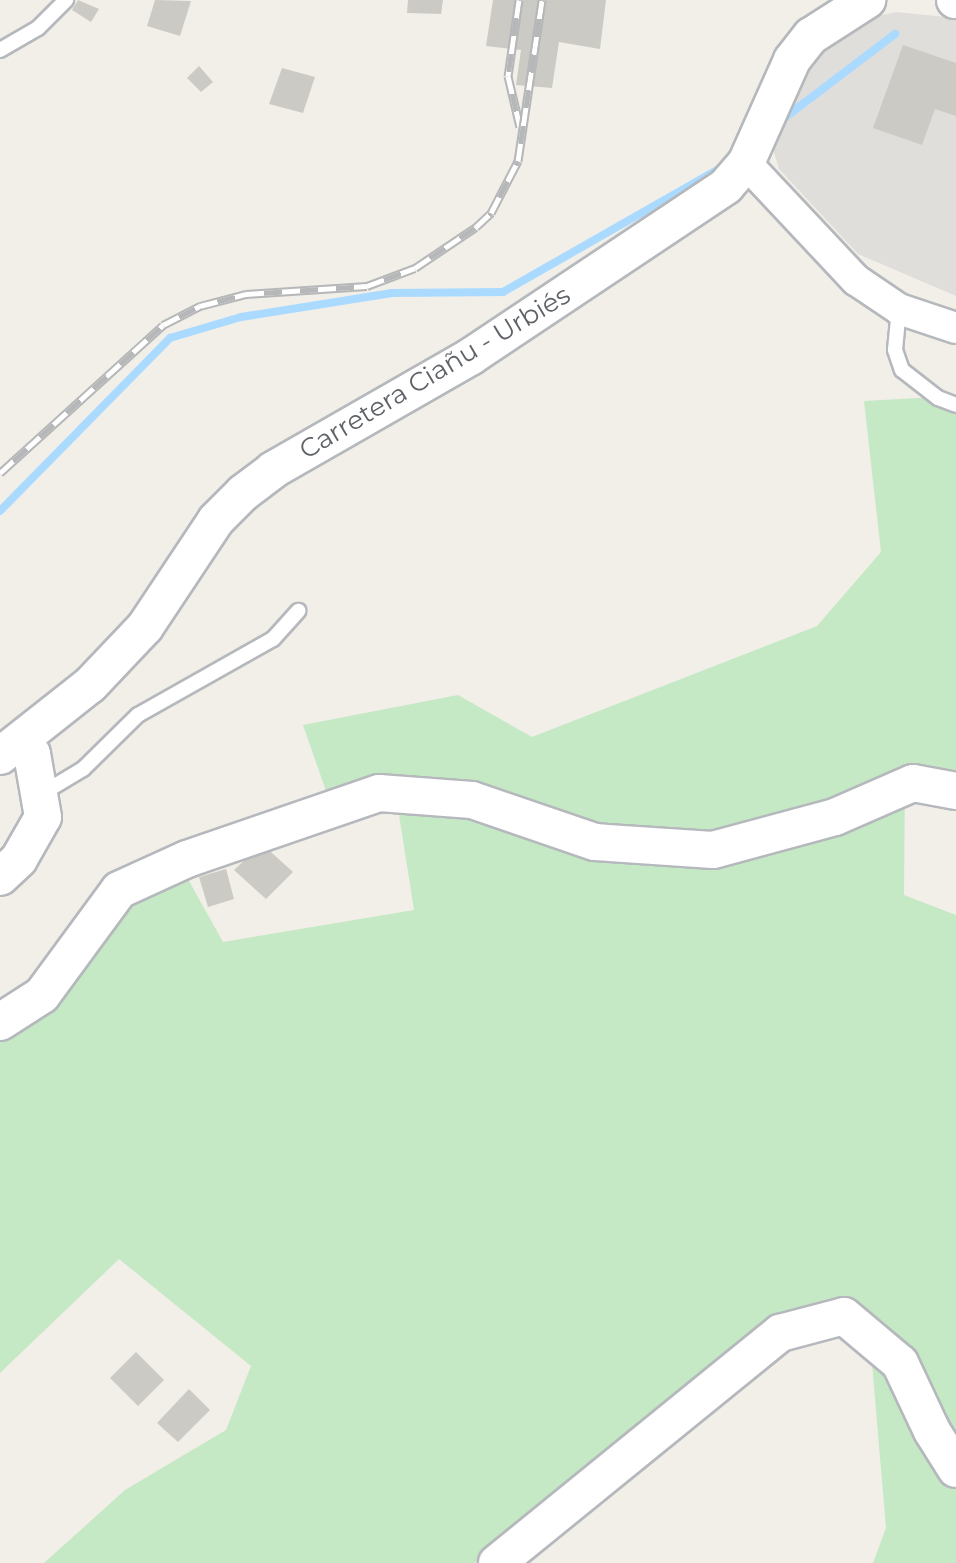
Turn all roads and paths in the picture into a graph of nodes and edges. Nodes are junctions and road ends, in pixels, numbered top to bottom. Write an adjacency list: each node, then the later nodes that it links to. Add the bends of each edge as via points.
1 (66, 0): 3 (lane, via 38,28)
2 (862, 0): 4 (street, Carretera Ciañu - Urbiés, via 811,36 792,60)
3 (0, 50)
4 (746, 163): 5 (street, via 856,280); 9 (street, Carretera Ciañu - Urbiés, via 684,218 470,357 273,470 243,493 216,520 145,627 90,685)
5 (899, 309): 6 (street); 7 (lane, via 895,350 902,370)
6 (956, 328)
7 (956, 405)
8 (298, 611): 11 (lane, via 273,639 138,715 83,769)
9 (10, 748): 11 (street, via 32,754)
10 (956, 791): 13 (street, via 913,783 835,817 713,850 595,842 472,800 379,793 187,859 119,890 42,995)
11 (43, 793): 12 (street, via 43,817 19,859)
12 (0, 877)
13 (0, 1022)
14 (956, 1469): 15 (street, via 900,1363 844,1316 780,1333)
15 (497, 1563)

